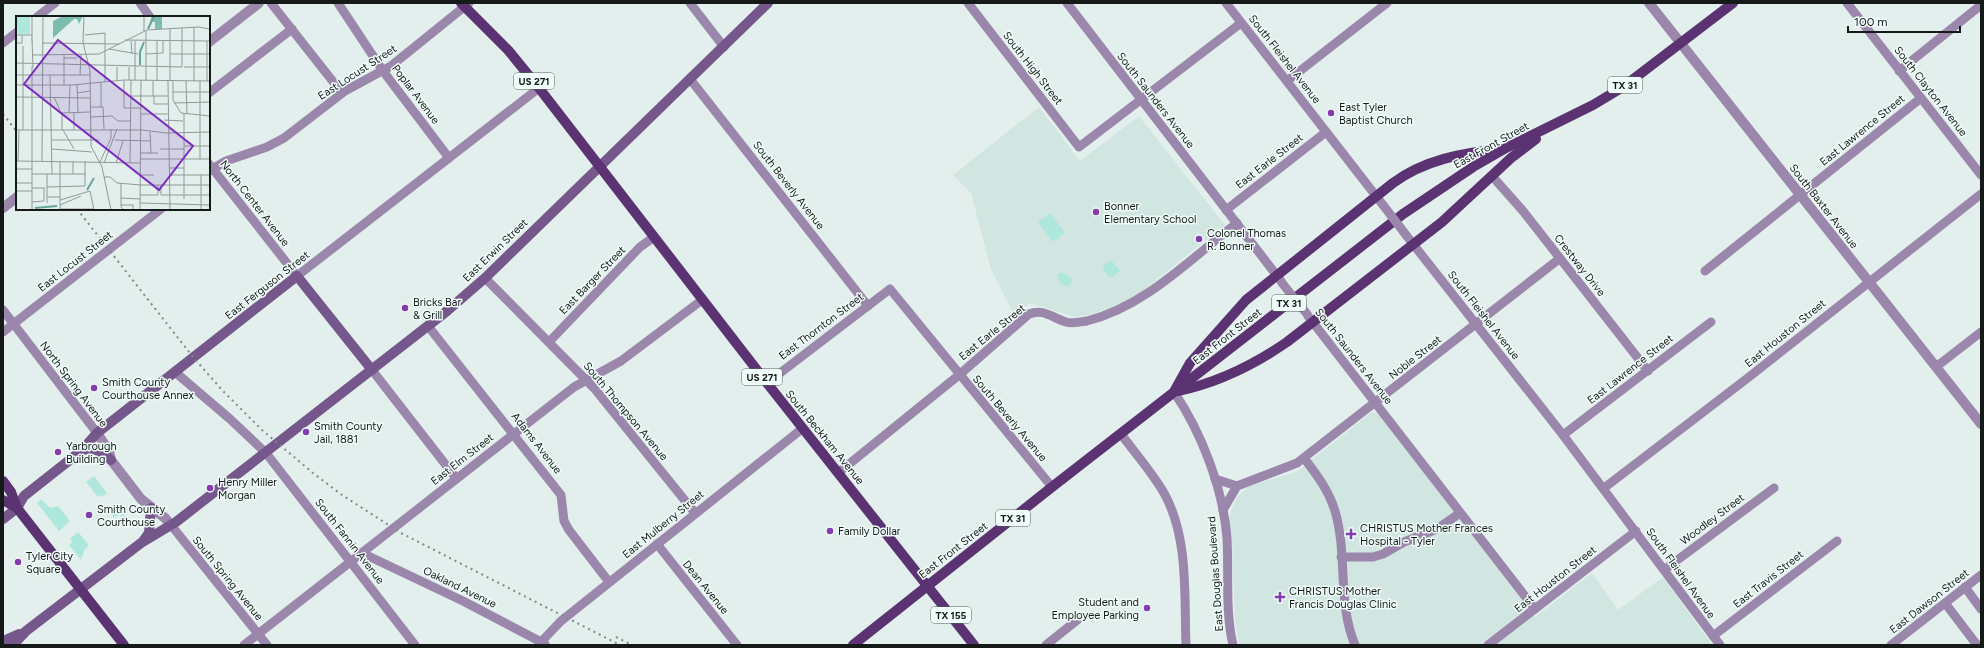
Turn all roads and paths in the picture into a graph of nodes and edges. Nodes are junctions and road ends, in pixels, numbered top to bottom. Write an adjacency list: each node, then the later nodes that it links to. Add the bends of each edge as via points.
1 (55, 3): 17 (street)
2 (140, 3): 18 (street)
3 (259, 3): 22 (street)
4 (271, 3): 20 (street)
5 (338, 3): 26 (street, Poplar Avenue)
6 (690, 3): 25 (street)
7 (768, 3): 25 (main road, East Erwin Street)
8 (968, 3): 34 (street, South High Street, via 1079,147)
9 (1067, 3): 34 (street, South Saunders Avenue)
10 (1226, 3): 19 (street, South Fleishel Avenue)
11 (1387, 3): 29 (street)
12 (1649, 3): 24 (street, South Baxter Avenue)
13 (1733, 3): 24 (main road, East Front Street / TX 31)
14 (1847, 3): 27 (street, South Clayton Avenue)
15 (465, 4): 26 (street, East Locust Street); 30 (main road, US 271)
16 (1981, 5): 27 (street)
17 (38, 16)
18 (149, 16)
19 (1242, 22): 29 (street, South Fleishel Avenue); 34 (street)
20 (292, 29): 31 (street); 32 (street)
21 (16, 33): 23 (street)
22 (210, 41)
23 (3, 43)
24 (1682, 43): 35 (main road, East Front Street / TX 31, via 1623,86); 44 (street, South Baxter Avenue)
25 (724, 47): 28 (main road, East Erwin Street)
26 (383, 71): 32 (street, East Locust Street); 38 (street, Poplar Avenue)
27 (1900, 71): 33 (street, South Clayton Avenue)
28 (690, 79): 39 (main road, East Erwin Street); 61 (street, South Beverly Avenue)
29 (1287, 81): 36 (street, South Fleishel Avenue)
30 (539, 88): 38 (street, East Ferguson Street); 39 (main road, US 271)
31 (210, 92)
32 (342, 93): 40 (street, East Locust Street, via 280,141)
33 (1920, 98): 41 (street, South Clayton Avenue); 44 (street, East Lawrence Street)
34 (1141, 100): 49 (street, South Saunders Avenue)
35 (1558, 123): 37 (main road, East Front Street / TX 31); 42 (main road, via 1516,154)
36 (1326, 132): 46 (street, South Fleishel Avenue); 49 (street, East Earle Street)
37 (1506, 148): 46 (main road, via 1468,153 1422,166 1402,177); 78 (main road, East Front Street / TX 31, via 1450,181 1404,214)
38 (449, 158): 55 (street, East Ferguson Street)
39 (599, 166): 51 (main road, South Beckham Avenue / US 271); 56 (main road, East Erwin Street)
40 (210, 168): 55 (street, North Center Avenue)
41 (1981, 175)
42 (1492, 176): 52 (main road); 53 (street, Crestway Drive, via 1523,211)
43 (1981, 194): 58 (street, East Houston Street)
44 (1800, 195): 54 (street, East Lawrence Street); 58 (street, South Baxter Avenue)
45 (16, 198): 47 (street)
46 (1380, 200): 52 (street, South Fleishel Avenue, bridge); 57 (main road)
47 (3, 208)
48 (160, 210): 64 (street, East Locust Street)
49 (1226, 210): 50 (street, South Saunders Avenue)
50 (1236, 223): 57 (street, South Saunders Avenue); 75 (street, East Earle Street, via 1148,293 1127,306 1074,323 1065,322 1044,312 1034,312)
51 (654, 237): 60 (main road, South Beckham Avenue / US 271); 70 (street, East Barger Street, via 640,247)
52 (1414, 245): 65 (main road); 66 (street, South Fleishel Avenue)
53 (1559, 259): 66 (street, Noble Street); 73 (street, Crestway Drive)
54 (1705, 270)
55 (297, 276): 72 (main road, North Center Avenue); 74 (main road, East Ferguson Street)
56 (485, 278): 67 (main road, East Erwin Street); 70 (street, South Thompson Avenue)
57 (1279, 279): 65 (street, South Saunders Avenue, bridge); 78 (main road, via 1237,308 1190,363)
58 (1868, 282): 71 (street, South Baxter Avenue); 96 (street, East Houston Street)
59 (890, 289): 61 (street, East Thornton Street); 75 (street, South Beverly Avenue)
60 (702, 300): 76 (street, East Elm Street, via 621,361); 77 (main road, South Beckham Avenue / US 271)
61 (868, 306): 77 (street, East Thornton Street)
62 (3, 310): 64 (street, North Spring Avenue)
63 (1711, 322): 73 (street, East Lawrence Street)
64 (13, 323): 68 (street, East Locust Street); 82 (street, North Spring Avenue)
65 (1314, 323): 78 (main road, via 1266,355 1208,384); 79 (street, South Saunders Avenue)
66 (1476, 324): 79 (street, Noble Street); 85 (street, South Fleishel Avenue)
67 (428, 326): 72 (main road, East Erwin Street); 83 (street, Adams Avenue)
68 (3, 332)
69 (1981, 332): 71 (street)
70 (549, 342): 76 (street, South Thompson Avenue)
71 (1936, 367): 80 (street, South Baxter Avenue)
72 (372, 370): 87 (main road, East Erwin Street); 91 (street)
73 (1648, 371): 85 (street, East Lawrence Street)
74 (175, 372): 82 (main road, East Ferguson Street); 87 (street, South Fannin Avenue)
75 (959, 375): 90 (street, East Earle Street); 95 (street, South Beverly Avenue)
76 (586, 379): 83 (street, East Elm Street); 102 (street, South Thompson Avenue)
77 (767, 383): 81 (main road, South Beckham Avenue / US 271)
78 (1174, 392): 84 (main road, East Front Street / TX 31); 92 (street, East Douglas Boulevard, via 1183,406)
79 (1375, 403): 88 (street, Noble Street); 103 (street, South Saunders Avenue)
80 (1981, 424)
81 (803, 428): 90 (main road, South Beckham Avenue / US 271); 102 (street, East Mulberry Street)
82 (98, 433): 86 (main road, East Ferguson Street); 89 (street, North Spring Avenue, via 109,451)
83 (514, 433): 91 (street, East Elm Street); 115 (street, Adams Avenue, via 561,495 564,520 569,530)
84 (1121, 434): 95 (main road, East Front Street / TX 31); 137 (street, via 1157,483 1173,514 1182,560)
85 (1563, 435): 96 (street, South Fleishel Avenue)
86 (81, 451): 89 (main road, via 93,449); 99 (main road, East Ferguson Street, via 24,496)
87 (266, 453): 105 (main road, East Erwin Street); 112 (street, South Fannin Avenue)
88 (1304, 458): 94 (street, Noble Street, via 1288,468); 111 (street, via 1331,500 1337,520)
89 (111, 460): 100 (street, North Spring Avenue)
90 (838, 473): 116 (main road, South Beckham Avenue / US 271)
91 (456, 478): 110 (street, East Elm Street)
92 (1215, 479): 94 (street); 101 (street, East Douglas Boulevard)
93 (3, 481): 99 (main road, via 12,492)
94 (1237, 486): 101 (street)
95 (1052, 487): 116 (main road, East Front Street / TX 31)
96 (1604, 488): 106 (street, South Fleishel Avenue)
97 (1774, 488): 113 (street, Woodley Street)
98 (3, 500): 99 (main road)
99 (17, 508): 104 (main road, East Ferguson Street); 118 (main road)
100 (150, 508): 105 (street, North Spring Avenue); 108 (main road, via 149,533)
101 (1223, 510): 138 (street, East Douglas Boulevard)
102 (695, 513): 109 (street, East Mulberry Street)
103 (1460, 513): 111 (street, via 1437,529 1383,554 1373,557); 120 (street, South Saunders Avenue)
104 (3, 519)
105 (171, 525): 108 (main road, East Erwin Street); 124 (street, South Spring Avenue)
106 (1636, 531): 113 (street, South Fleishel Avenue); 120 (street, East Houston Street)
107 (1837, 541): 125 (street, East Travis Street)
108 (141, 543): 118 (main road, East Erwin Street)
109 (657, 544): 115 (street, East Mulberry Street); 133 (street, Dean Avenue)
110 (362, 553): 112 (street, East Elm Street); 127 (street, Oakland Avenue, via 463,601)
111 (1341, 557): 139 (street, via 1344,608)
112 (350, 561): 124 (street, East Elm Street); 132 (street, South Fannin Avenue)
113 (1664, 570): 125 (street, South Fleishel Avenue)
114 (1981, 575): 117 (street, East Dawson Street)
115 (609, 582): 127 (street, East Mulberry Street, via 557,624)
116 (928, 585): 134 (main road, East Front Street / TX 31); 135 (main road, South Beckham Avenue / TX 155)
117 (1966, 587): 119 (street, East Dawson Street); 121 (street)
118 (81, 589): 123 (main road, East Erwin Street); 129 (main road)
119 (1945, 603): 142 (street, East Dawson Street); 143 (street)
120 (1535, 609): 140 (street, East Houston Street)
121 (1981, 609)
122 (1081, 617): 136 (street)
123 (26, 631): 126 (main road); 128 (main road)
124 (258, 634): 130 (street, East Elm Street); 131 (street, South Spring Avenue)
125 (1713, 636): 141 (street, South Fleishel Avenue)
126 (3, 641)
127 (544, 644)
128 (13, 645)
129 (124, 645)
130 (244, 645)
131 (266, 645)
132 (415, 645)
133 (737, 645)
134 (853, 645)
135 (974, 645)
136 (1046, 645)
137 (1186, 645)
138 (1233, 645)
139 (1355, 645)
140 (1488, 645)
141 (1720, 645)
142 (1891, 645)
143 (1977, 645)

